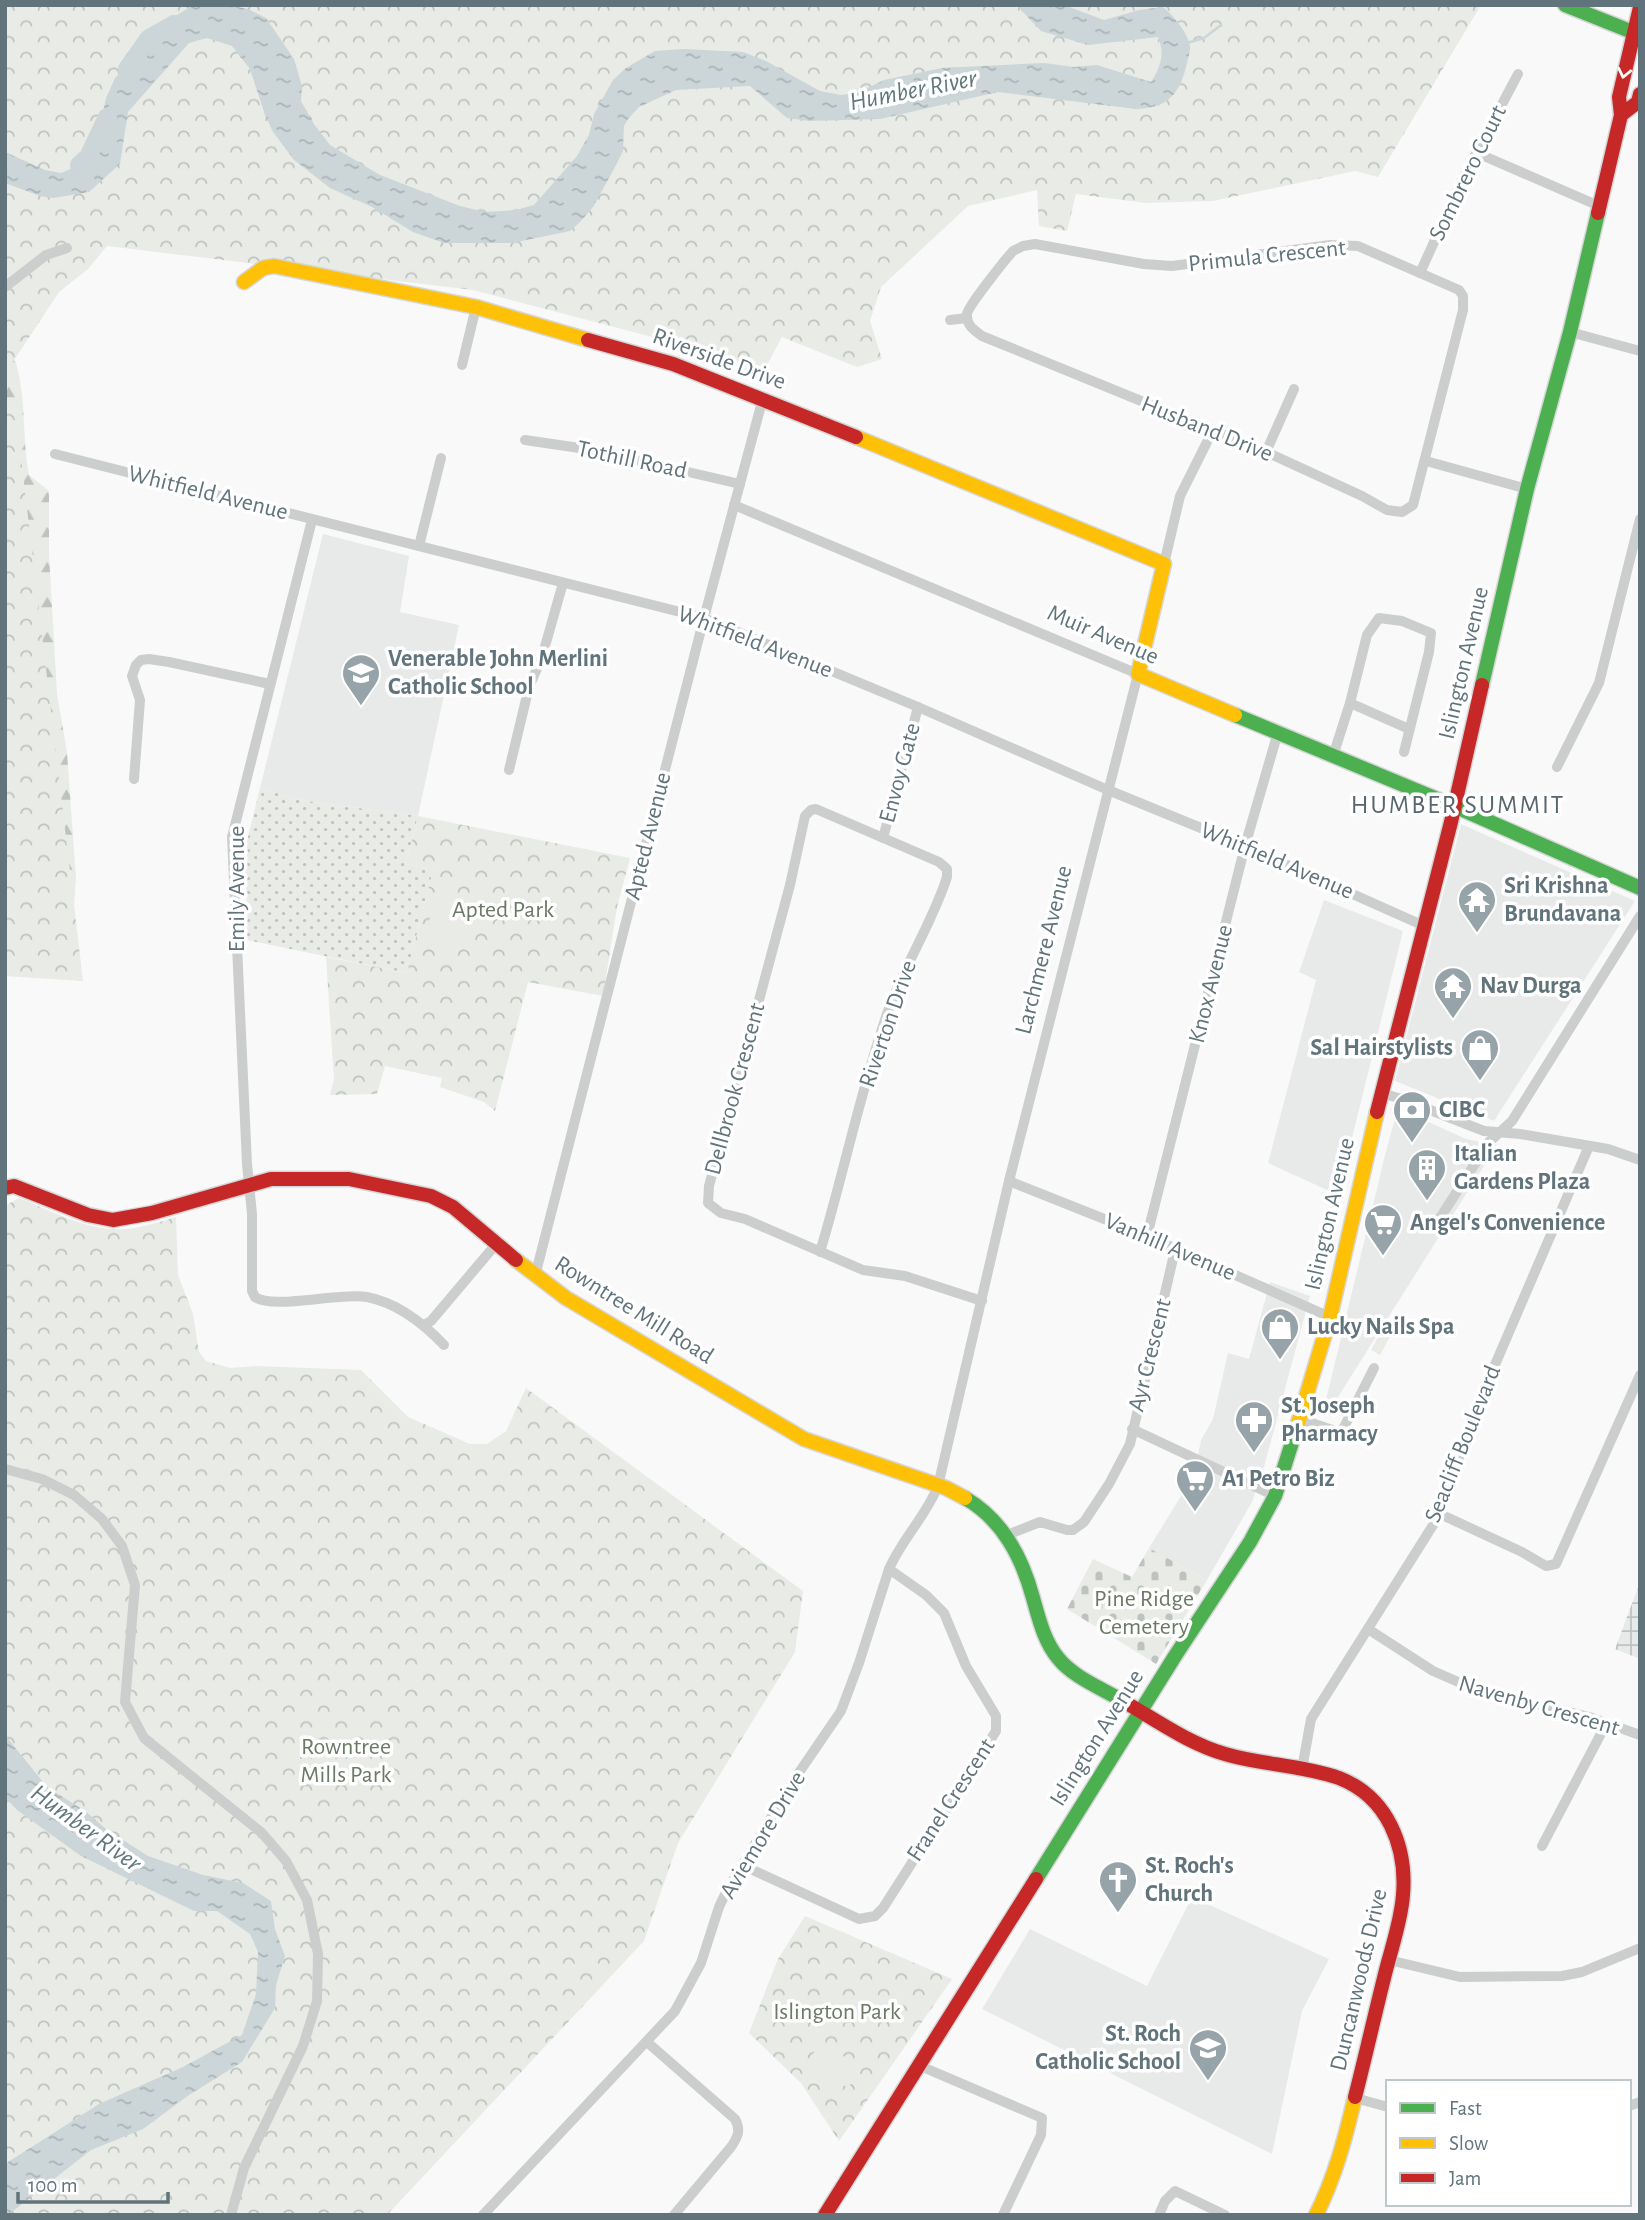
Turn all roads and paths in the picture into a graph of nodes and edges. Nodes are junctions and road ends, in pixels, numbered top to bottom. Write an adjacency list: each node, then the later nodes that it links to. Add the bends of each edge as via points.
1 (1565, 5): 4 (street)
2 (1629, 5): 3 (street)
3 (1640, 9): 4 (street, Islington Avenue)
4 (1636, 34): 7 (street, Islington Avenue, one-way to 7, via 1619,97)
5 (1518, 74): 8 (street, Sombrero Court)
6 (1640, 94): 7 (street, Islington Avenue, via 1638,102)
7 (1621, 115): 9 (street, Islington Avenue)
8 (1477, 153): 9 (street); 11 (street, Sombrero Court)
9 (1599, 206): 17 (street, Islington Avenue)
10 (67, 248): 13 (street, via 46,255)
11 (1420, 273): 15 (street, Primula Crescent, via 1371,250 1344,244 1172,266 1029,245 1013,251 968,308); 27 (street, Primula Crescent, via 1459,290 1464,302)
12 (244, 282): 14 (street, Riverside Drive, via 274,266)
13 (5, 286)
14 (476, 307): 19 (street); 21 (street, Riverside Drive, via 673,364)
15 (967, 316): 16 (street); 22 (street, Husband Drive, via 982,336)
16 (950, 320)
17 (1570, 332): 18 (street); 29 (street, Islington Avenue)
18 (1640, 351)
19 (461, 365)
20 (1294, 389): 24 (street)
21 (763, 398): 28 (street, Apted Avenue); 35 (street, Riverside Drive)
22 (1212, 432): 24 (street, Husband Drive); 35 (street, Larchmere Avenue, via 1180,496)
23 (525, 440): 28 (street, Tothill Road, via 593,450)
24 (1266, 452): 27 (street, Husband Drive, via 1395,512 1413,505)
25 (55, 454): 32 (street, Whitfield Avenue)
26 (441, 458): 33 (street)
27 (1426, 461): 29 (street)
28 (740, 484): 30 (street, Apted Avenue)
29 (1527, 489): 50 (street, Islington Avenue)
30 (734, 505): 37 (street, Apted Avenue); 38 (street, Muir Avenue)
31 (1640, 519): 34 (street)
32 (312, 520): 33 (street, Whitfield Avenue); 39 (street, Emily Avenue)
33 (419, 546): 36 (street, Whitfield Avenue)
34 (1636, 556): 46 (street, via 1599,683)
35 (1164, 564): 38 (street, Larchmere Avenue)
36 (563, 583): 37 (street, Whitfield Avenue); 47 (street, via 529,687)
37 (704, 618): 41 (street, Whitfield Avenue); 68 (street, Apted Avenue)
38 (1138, 674): 43 (street, Muir Avenue); 49 (street, Larchmere Avenue)
39 (270, 684): 48 (street, via 141,660 132,676 141,701); 61 (street, Emily Avenue, via 232,838)
40 (1350, 703): 42 (street); 42 (street, via 1367,635 1379,618 1431,633); 45 (street)
41 (918, 707): 49 (street, Whitfield Avenue); 51 (street, Envoy Gate)
42 (1409, 729): 44 (street)
43 (1278, 732): 45 (street, Muir Avenue); 52 (street, Knox Avenue)
44 (1404, 752)
45 (1333, 755): 50 (street, Muir Avenue)
46 (1557, 767)
47 (509, 770)
48 (134, 779)
49 (1108, 790): 52 (street, Whitfield Avenue); 60 (street, Larchmere Avenue)
50 (1454, 806): 53 (street, Muir Avenue); 55 (street, Islington Avenue)
51 (883, 838): 67 (street, Riverton Drive, via 940,862 947,877 887,1013); 67 (street, Dellbrook Crescent, via 820,810 805,816 708,1194 714,1209)
52 (1245, 846): 55 (street, Whitfield Avenue); 64 (street, Knox Avenue)
53 (1640, 888)
54 (1640, 916): 57 (street)
55 (1422, 925): 56 (street, Islington Avenue)
56 (1381, 1093): 57 (street); 70 (street, Islington Avenue)
57 (1501, 1133): 58 (street); 63 (street, via 1489,1142)
58 (1588, 1146): 59 (street); 80 (street, Seacliff Boulevard, via 1473,1416)
59 (1640, 1160)
60 (1009, 1181): 64 (street, Vanhill Avenue); 69 (street, Larchmere Avenue)
61 (249, 1184): 62 (street, Rowntree Mill Road, via 113,1220 14,1186); 65 (street, Rowntree Mill Road, via 271,1179 348,1179 431,1196 453,1207); 71 (street, Emily Avenue, via 254,1297 267,1303 366,1297 391,1304)
62 (5, 1188)
63 (1438, 1221)
64 (1147, 1236): 66 (street, Vanhill Avenue)
65 (496, 1243): 68 (street, Rowntree Mill Road); 71 (street)
66 (1175, 1250): 70 (street, Vanhill Avenue); 76 (street, Ayr Crescent)
67 (820, 1252): 69 (street, Dellbrook Crescent, via 863,1270 905,1276)
68 (535, 1276): 78 (street, Rowntree Mill Road, via 803,1439)
69 (982, 1301): 78 (street, Larchmere Avenue)
70 (1330, 1317): 75 (street, Islington Avenue)
71 (424, 1325): 72 (street)
72 (444, 1345)
73 (1374, 1368): 75 (street, via 1341,1433)
74 (1640, 1376): 80 (street, via 1556,1564 1546,1566)
75 (1300, 1419): 79 (street, Islington Avenue)
76 (1132, 1429): 79 (street, Ayr Crescent); 81 (street, via 1122,1461 1079,1527 1067,1530 1040,1522)
77 (5, 1469): 96 (street, via 42,1479 74,1495 102,1519 122,1546 135,1585 125,1702 144,1738 262,1833 286,1861 307,1900 318,1954 317,2001 303,2046 244,2168)
78 (938, 1486): 81 (street, Rowntree Mill Road, via 969,1500); 82 (street, Aviemore Drive)
79 (1275, 1496): 84 (street, Islington Avenue, via 1247,1548)
80 (1440, 1514): 83 (street, Seacliff Boulevard)
81 (1007, 1535): 84 (street, Rowntree Mill Road, via 1024,1568 1041,1626 1059,1659)
82 (889, 1569): 89 (street, Aviemore Drive, via 841,1711); 89 (street, Franel Crescent, via 944,1613 966,1666 996,1716 996,1731 875,1916 859,1919 837,1911)
83 (1368, 1629): 85 (street, Navenby Crescent, via 1453,1681); 87 (street, Seacliff Boulevard, via 1311,1720)
84 (1141, 1712): 87 (street, Duncanwoods Drive, via 1215,1752); 93 (street, Islington Avenue)
85 (1606, 1724): 86 (street, Navenby Crescent); 88 (street)
86 (1640, 1735)
87 (1302, 1769): 91 (street, Duncanwoods Drive, via 1335,1776 1362,1791 1395,1830 1405,1872)
88 (1542, 1846)
89 (743, 1865): 92 (street, Aviemore Drive, via 719,1907 694,1980 675,2011)
90 (1640, 1948): 91 (street, via 1562,1976 1460,1976)
91 (1389, 1960): 94 (street, Duncanwoods Drive)
92 (647, 2042): 97 (street, Aviemore Drive); 98 (street, via 739,2126 731,2147)
93 (918, 2065): 99 (street, Islington Avenue); 100 (street, via 1042,2118 1041,2135)
94 (1355, 2098): 95 (street); 103 (street, Duncanwoods Drive, via 1337,2169)
95 (1386, 2106)
96 (231, 2215)
97 (483, 2215)
98 (674, 2215)
99 (825, 2215)
100 (1003, 2215)
101 (1160, 2215): 102 (street, via 1175,2191)
102 (1226, 2215)
103 (1317, 2215)

